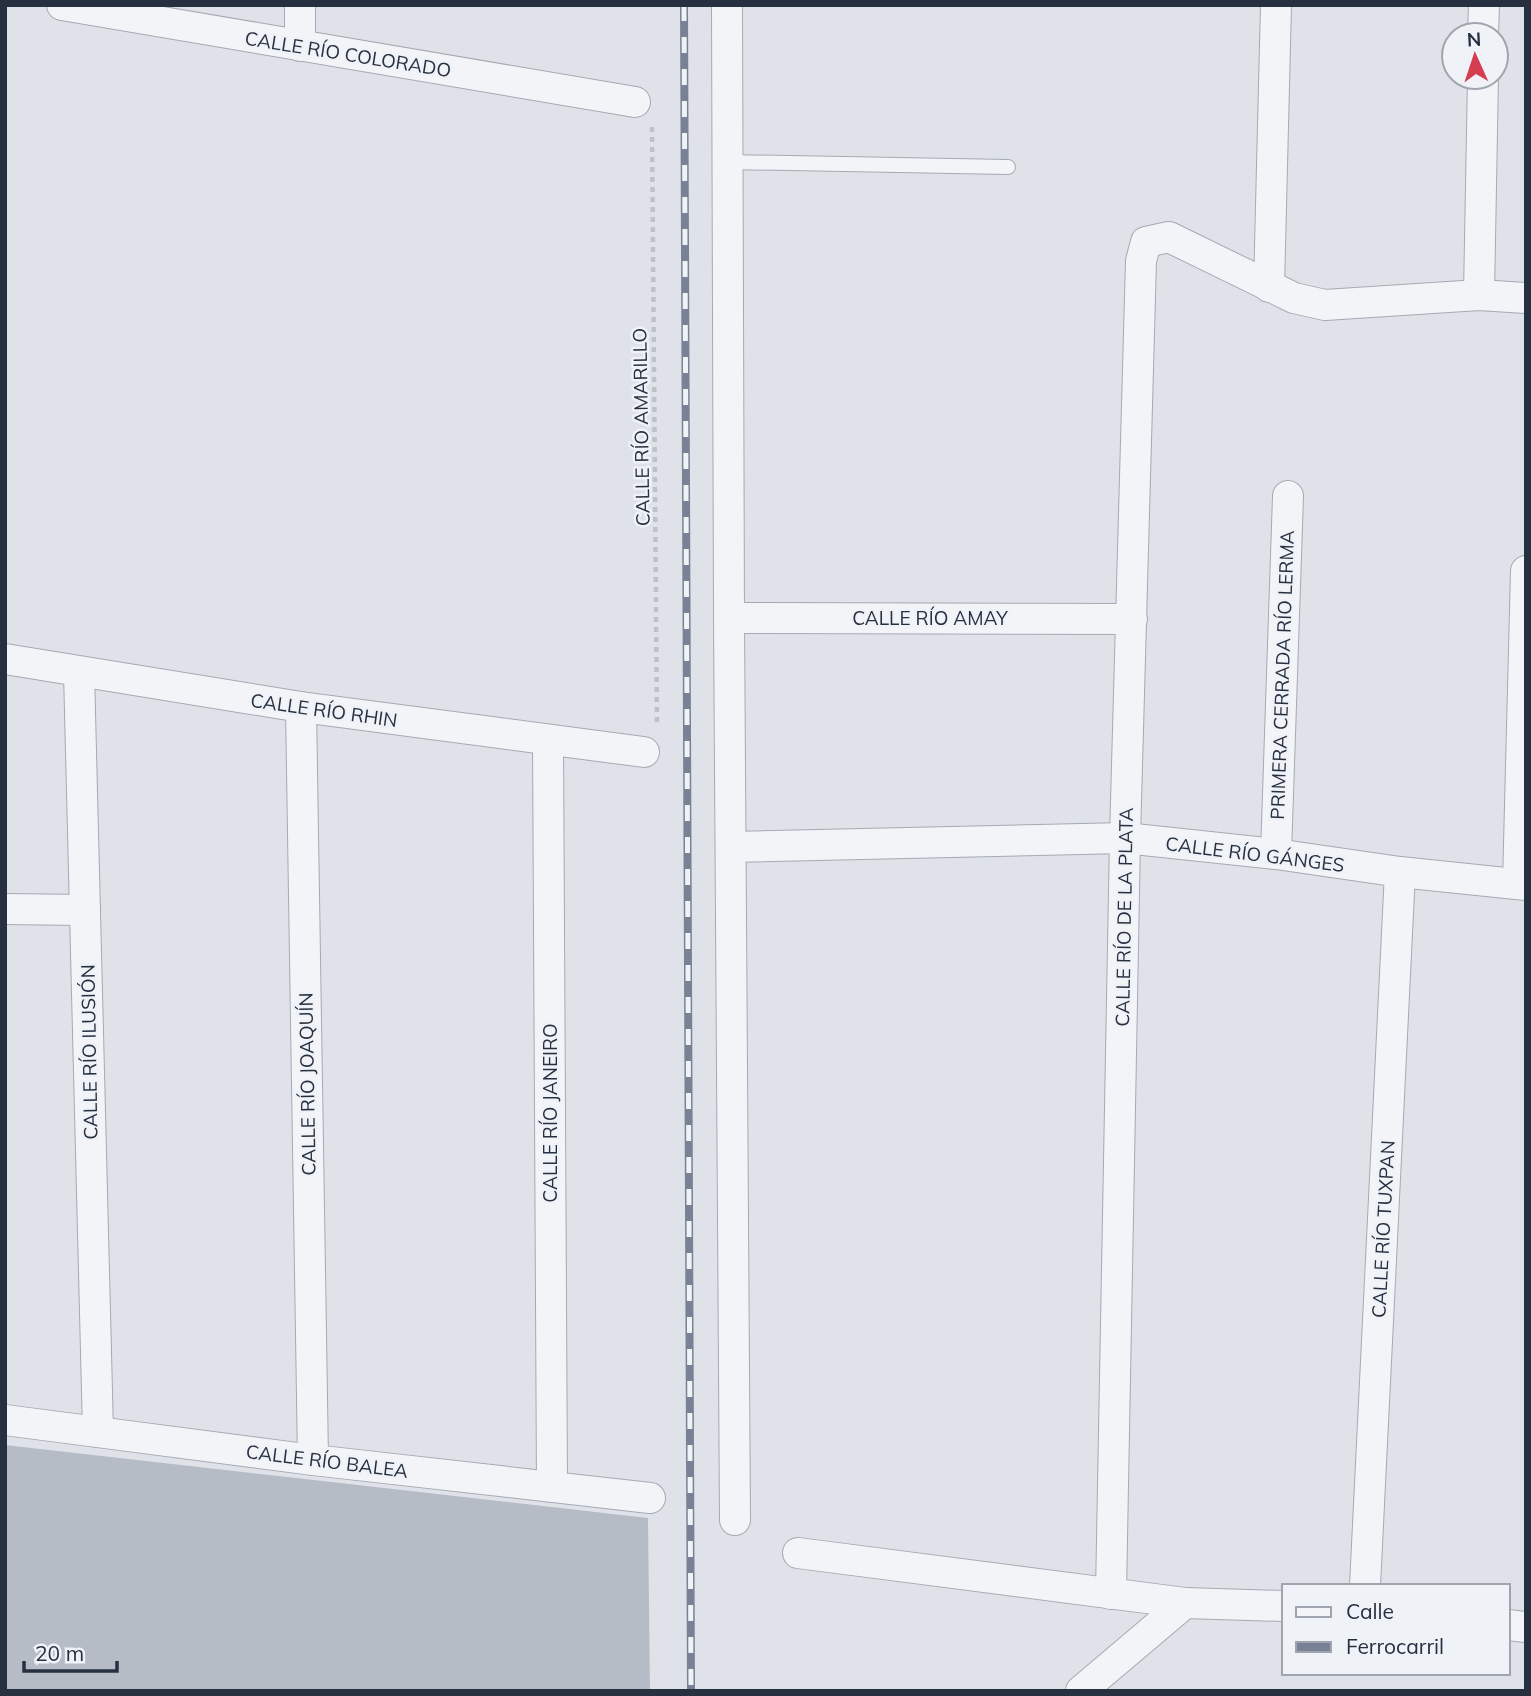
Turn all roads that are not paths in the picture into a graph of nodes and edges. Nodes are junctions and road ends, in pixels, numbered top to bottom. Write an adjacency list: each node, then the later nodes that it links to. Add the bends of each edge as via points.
1 (62, 5): 5 (street, CALLE RÍO COLORADO)
2 (300, 5): 5 (street)
3 (727, 5): 8 (street)
4 (1276, 5): 10 (street)
5 (300, 46): 7 (street, CALLE RÍO COLORADO)
6 (1483, 91): 11 (street)
7 (635, 102)
8 (727, 162): 9 (lane); 15 (street)
9 (1008, 167)
10 (1269, 287): 11 (street, via 1325,305); 16 (street, CALLE RÍO DE LA PLATA, via 1169,237 1146,242 1141,261)
11 (1479, 295): 12 (street)
12 (1526, 298)
13 (1288, 496): 24 (street, PRIMERA CERRADA RÍO LERMA)
14 (1526, 570): 26 (street)
15 (729, 618): 16 (street, CALLE RÍO AMAY); 23 (street)
16 (1132, 619): 22 (street, CALLE RÍO DE LA PLATA)
17 (5, 659): 18 (street, CALLE RÍO RHIN)
18 (79, 672): 19 (street, CALLE RÍO RHIN); 28 (street, CALLE RÍO ILUSIÓN)
19 (301, 707): 20 (street, CALLE RÍO RHIN); 31 (street, CALLE RÍO JOAQUÍN)
20 (548, 740): 21 (street, CALLE RÍO RHIN); 32 (street, CALLE RÍO JANEIRO)
21 (644, 752)
22 (1125, 838): 23 (street, CALLE RÍO GÁNGES); 24 (street, CALLE RÍO GÁNGES); 37 (street, CALLE RÍO DE LA PLATA)
23 (731, 847): 34 (street)
24 (1276, 854): 25 (street, CALLE RÍO GÁNGES)
25 (1400, 872): 26 (street, CALLE RÍO GÁNGES); 36 (street, CALLE RÍO TUXPAN)
26 (1522, 885)
27 (5, 909): 28 (street)
28 (85, 910): 30 (street, CALLE RÍO ILUSIÓN)
29 (5, 1420): 30 (street, CALLE RÍO BALEA)
30 (98, 1432): 31 (street, CALLE RÍO BALEA)
31 (313, 1460): 32 (street, CALLE RÍO BALEA)
32 (552, 1486): 33 (street, CALLE RÍO BALEA)
33 (650, 1498)
34 (735, 1520)
35 (798, 1553): 37 (street)
36 (1365, 1584)
37 (1111, 1594): 38 (street)
38 (1185, 1603): 39 (street); 40 (street)
39 (1282, 1606)
40 (1081, 1691)

